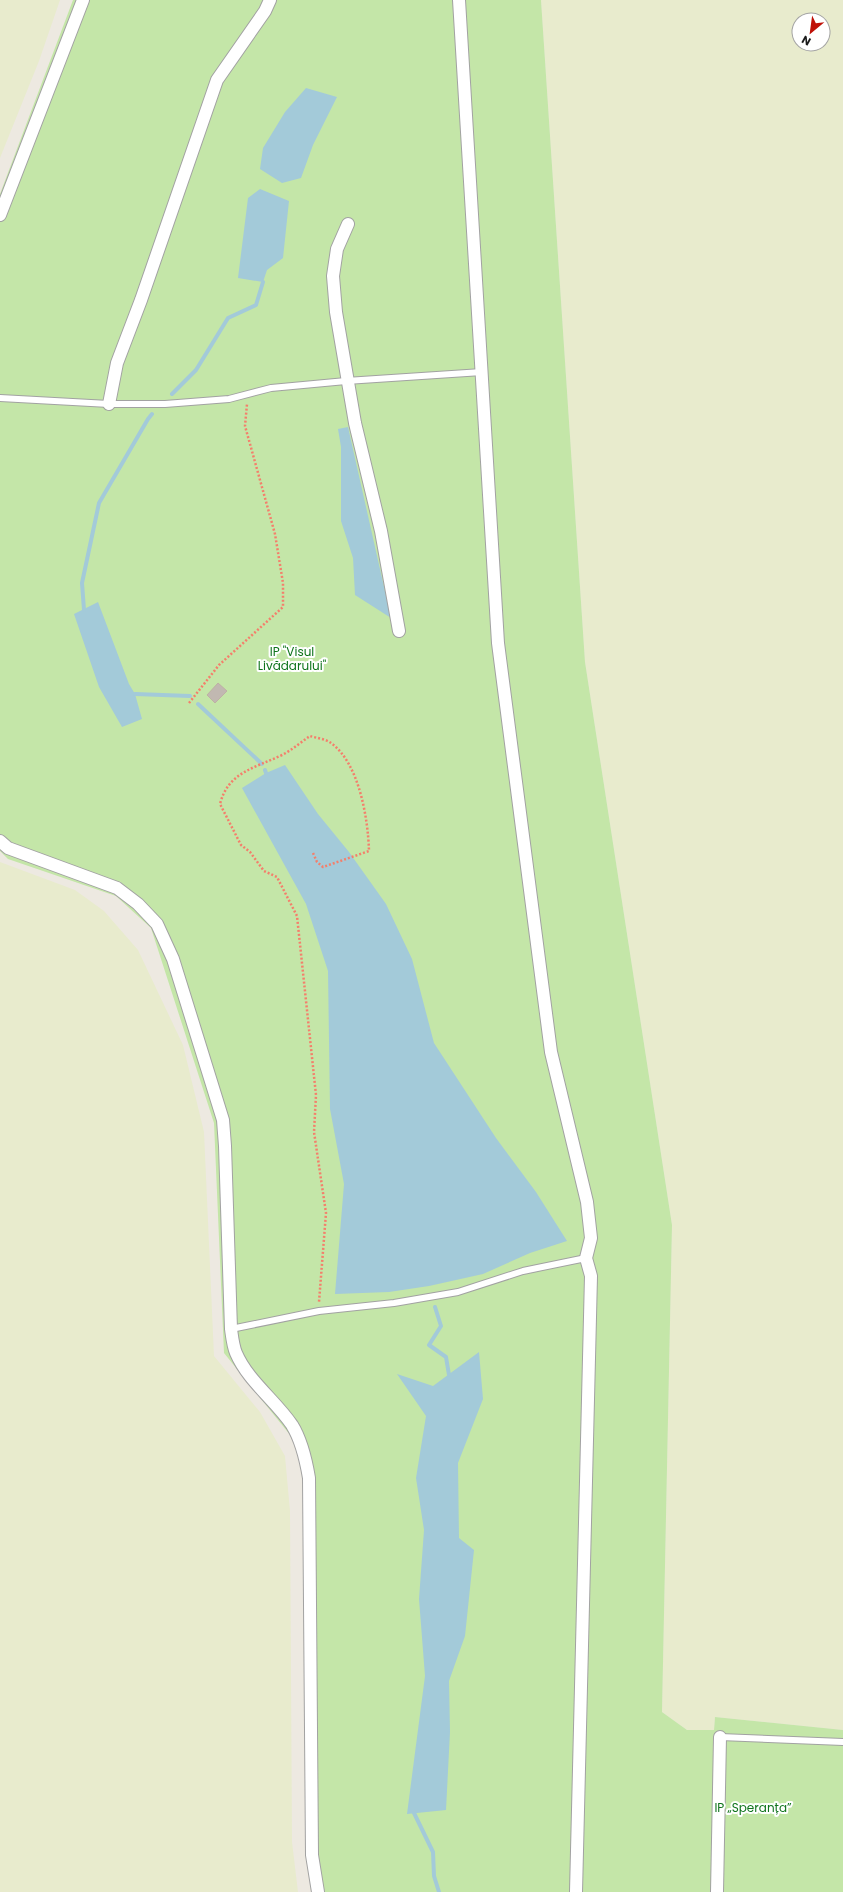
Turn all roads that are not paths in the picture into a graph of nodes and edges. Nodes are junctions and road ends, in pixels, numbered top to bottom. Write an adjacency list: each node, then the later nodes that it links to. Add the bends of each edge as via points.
1 (83, 0): 4 (street)
2 (270, 0): 9 (street, via 217,80 141,300 116,363)
3 (459, 0): 6 (street)
4 (0, 215)
5 (348, 224): 7 (street, via 338,249 333,276)
6 (483, 372): 7 (lane); 12 (street, via 498,643 550,1052 588,1202 591,1238)
7 (346, 381): 9 (lane, via 271,388 229,399 166,404); 10 (street, via 381,530)
8 (0, 398): 9 (lane)
9 (109, 404)
10 (399, 631)
11 (0, 841): 13 (street, via 8,848 117,888 138,904 157,924 173,958 223,1120)
12 (586, 1258): 13 (lane, via 523,1271 458,1292 394,1303 318,1311); 17 (street, via 591,1276)
13 (231, 1329): 16 (street, via 236,1352 246,1370 276,1403 293,1427 305,1454 309,1478 312,1855)
14 (720, 1737): 15 (lane); 18 (street)
15 (843, 1742)
16 (318, 1892)
17 (576, 1892)
18 (717, 1892)

